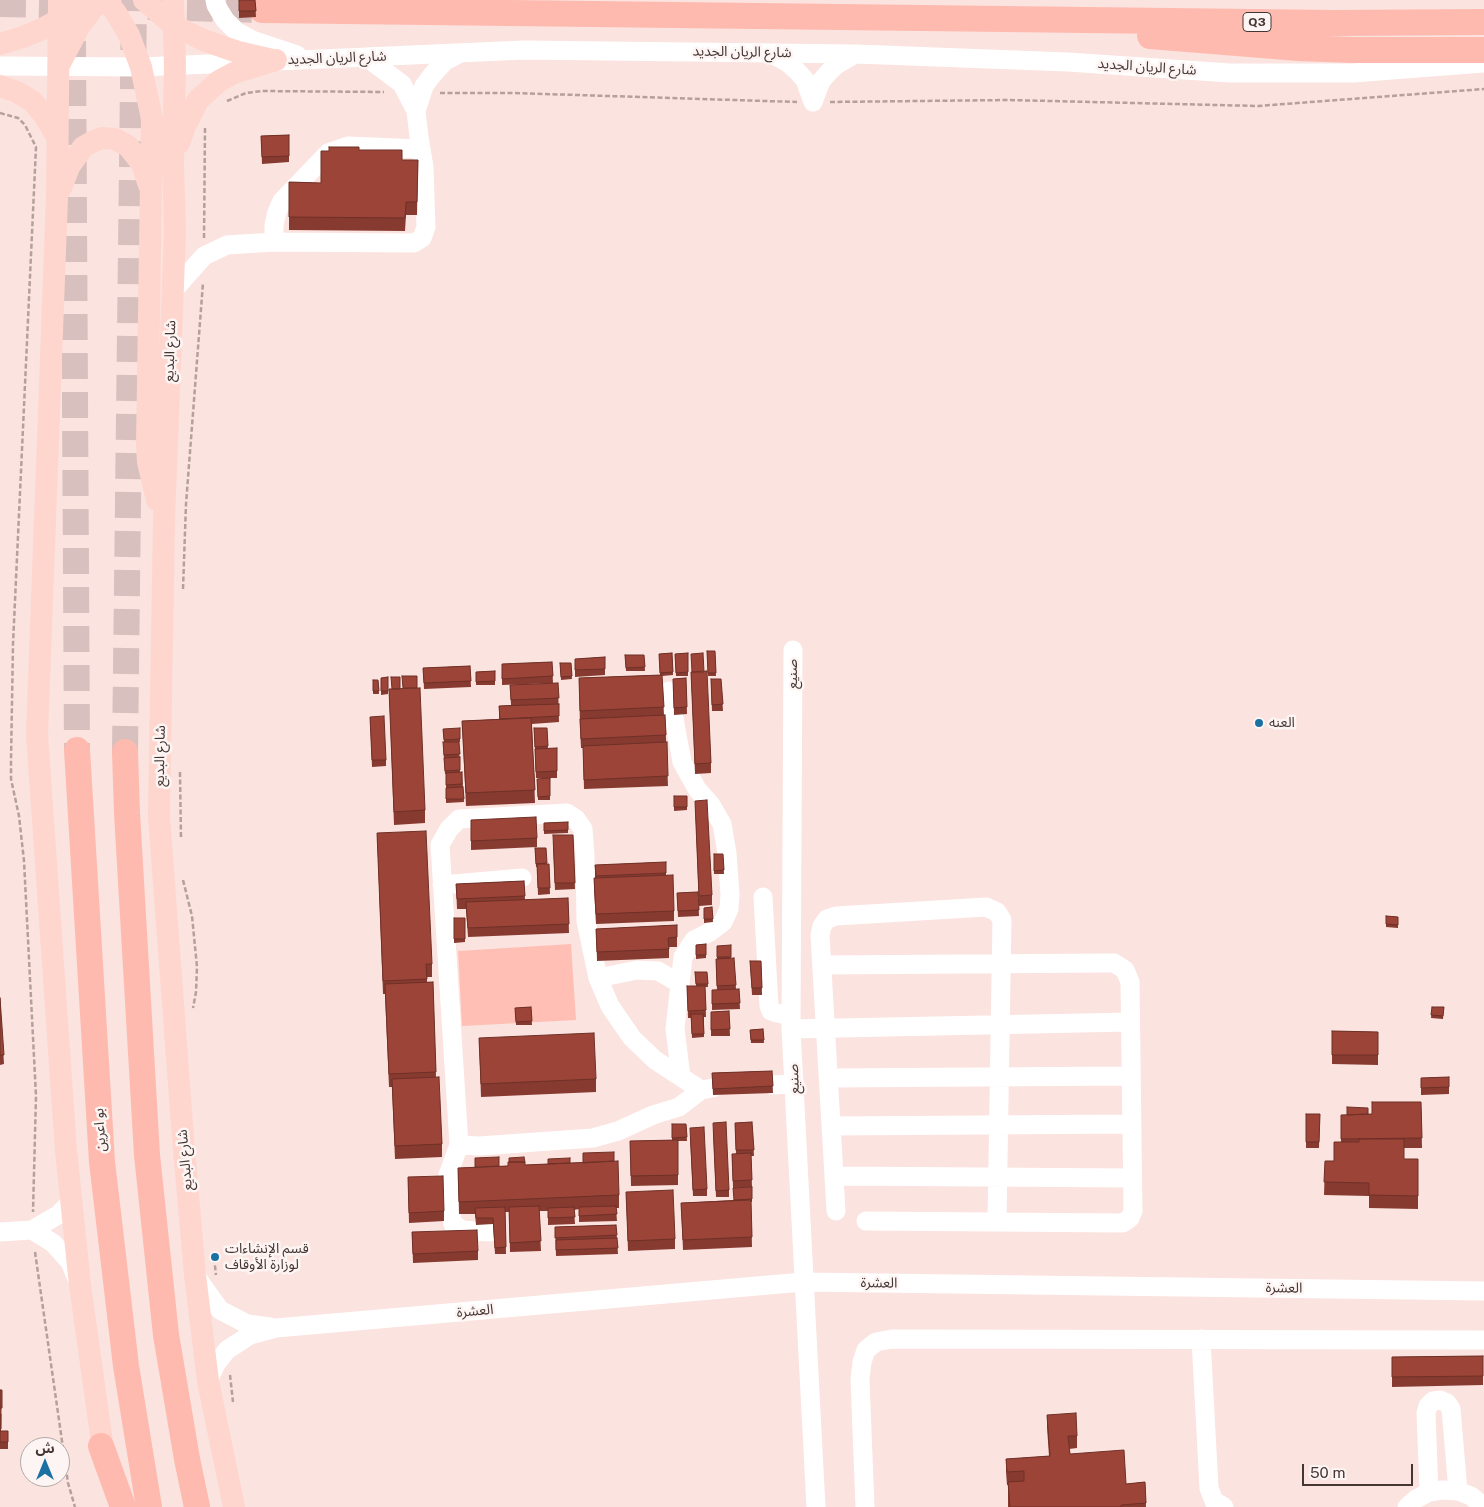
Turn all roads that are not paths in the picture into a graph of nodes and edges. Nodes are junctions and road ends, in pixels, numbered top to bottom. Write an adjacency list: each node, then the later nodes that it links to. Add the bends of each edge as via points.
1 (83, 0): 7 (main road)
2 (99, 0): 23 (main road, via 79,27)
3 (106, 0): 24 (main road, via 129,35)
4 (144, 0): 11 (main road)
5 (173, 0): 11 (main road, شارع البديع)
6 (216, 0): 18 (street, via 225,20 237,32)
7 (59, 10): 12 (main road, via 23,38); 23 (main road)
8 (262, 10): 9 (highway, Q3)
9 (1030, 20): 10 (highway, Q3); 13 (highway, via 1165,38 1299,48)
10 (1484, 22)
11 (173, 25): 19 (main road, via 220,46); 21 (main road, شارع البديع)
12 (0, 44)
13 (1484, 50)
14 (768, 52): 15 (street, شارع الريان الجديد, via 524,50); 16 (street, شارع الريان الجديد); 16 (street, via 797,71 813,102 828,72)
15 (461, 53): 17 (street, شارع الريان الجديد); 26 (street, via 445,61)
16 (856, 54): 20 (street, شارع الريان الجديد, via 1068,62 1230,73 1353,72)
17 (366, 57): 18 (street, شارع الريان الجديد); 26 (street, via 402,84)
18 (309, 59): 19 (street, شارع الريان الجديد)
19 (276, 60): 21 (street, شارع الريان الجديد); 29 (main road, via 234,73 219,81 198,100)
20 (1484, 63)
21 (175, 65): 24 (street, شارع الريان الجديد); 29 (main road, شارع البديع)
22 (0, 66): 23 (street, شارع الريان الجديد)
23 (58, 67): 24 (street, شارع الريان الجديد); 27 (main road)
24 (142, 67): 30 (main road, via 152,120)
25 (0, 86): 27 (main road, via 32,102)
26 (415, 99): 28 (street)
27 (57, 137): 31 (main road)
28 (421, 149): 32 (street, via 348,146 328,153 282,201 274,226); 32 (street, via 426,227 422,238 414,242)
29 (173, 163): 33 (main road, شارع البديع)
30 (151, 188): 31 (main road, via 142,164 128,146 115,139 102,138 83,147 76,156); 34 (main road, via 147,445 152,480)
31 (57, 196): 63 (main road, via 37,734)
32 (274, 242): 33 (street, via 227,245 215,249 204,256)
33 (173, 291): 34 (main road, شارع البديع)
34 (164, 520): 70 (main road, شارع البديع, via 159,816 183,1138)
35 (793, 650): 46 (street, صنيع)
36 (669, 691): 45 (street, via 682,762 722,824 730,894 729,909 722,922 694,940 683,957)
37 (78, 750): 83 (highway, بو اعرين, via 102,1162 126,1366)
38 (125, 752): 84 (highway, via 147,1155 166,1335)
39 (522, 878): 40 (street)
40 (442, 885): 44 (street, via 440,845 449,828 459,819 567,813 583,828 586,921); 59 (street)
41 (763, 897): 46 (street, via 769,1006 771,1011)
42 (1001, 964): 43 (street); 43 (street, via 1002,920 997,912 986,907 831,917 820,931); 47 (street, via 1114,964 1125,970 1130,982); 48 (street)
43 (822, 965): 49 (street)
44 (598, 978): 45 (street, via 636,970 658,971); 51 (street, via 610,1006 632,1038 655,1060)
45 (679, 984): 51 (street, via 675,1029)
46 (791, 1022): 49 (street); 54 (street, صنيع)
47 (1130, 1022): 48 (street); 50 (street)
48 (1000, 1024): 49 (street); 52 (street)
49 (825, 1027): 53 (street)
50 (1131, 1076): 52 (street); 56 (street)
51 (682, 1077): 59 (street, via 707,1089 679,1107 618,1131 592,1138 496,1146)
52 (999, 1077): 53 (street); 57 (street)
53 (829, 1078): 58 (street)
54 (795, 1084): 55 (street); 71 (street, صنيع)
55 (772, 1085)
56 (1132, 1124): 57 (street); 62 (street)
57 (998, 1125): 58 (street); 61 (street)
58 (832, 1126): 60 (street)
59 (459, 1144): 69 (street, via 448,1175 453,1224 462,1230)
60 (834, 1176): 61 (street); 64 (street)
61 (998, 1177): 62 (street); 66 (street)
62 (1132, 1178): 66 (street, via 1133,1211 1123,1223)
63 (72, 1201): 67 (street, via 58,1215); 72 (main road)
64 (836, 1211)
65 (866, 1221): 66 (street)
66 (997, 1222)
67 (32, 1230): 68 (street); 72 (street, via 53,1243 70,1262)
68 (0, 1232)
69 (489, 1232)
70 (206, 1276): 74 (street, العشرة, via 220,1310 247,1324); 77 (main road, شارع البديع)
71 (803, 1282): 73 (street, العشرة); 74 (street, العشرة); 86 (street, صنيع)
72 (80, 1285): 78 (main road)
73 (1484, 1291)
74 (276, 1328): 77 (street, العشرة, via 250,1335 227,1350)
75 (1201, 1339): 76 (street); 87 (street, via 876,1342 866,1350 860,1379); 88 (street, via 1209,1488 1214,1501)
76 (1484, 1340)
77 (208, 1381): 85 (main road, شارع البديع)
78 (101, 1446): 81 (main road); 82 (highway)
79 (1458, 1491): 80 (street); 80 (street, via 1451,1409 1440,1400 1428,1406 1426,1413); 90 (street, via 1471,1496)
80 (1428, 1492): 89 (street)
81 (113, 1507)
82 (123, 1507)
83 (148, 1507)
84 (197, 1507)
85 (234, 1507)
86 (816, 1507)
87 (865, 1507)
88 (1224, 1507)
89 (1406, 1507)
90 (1484, 1507)

